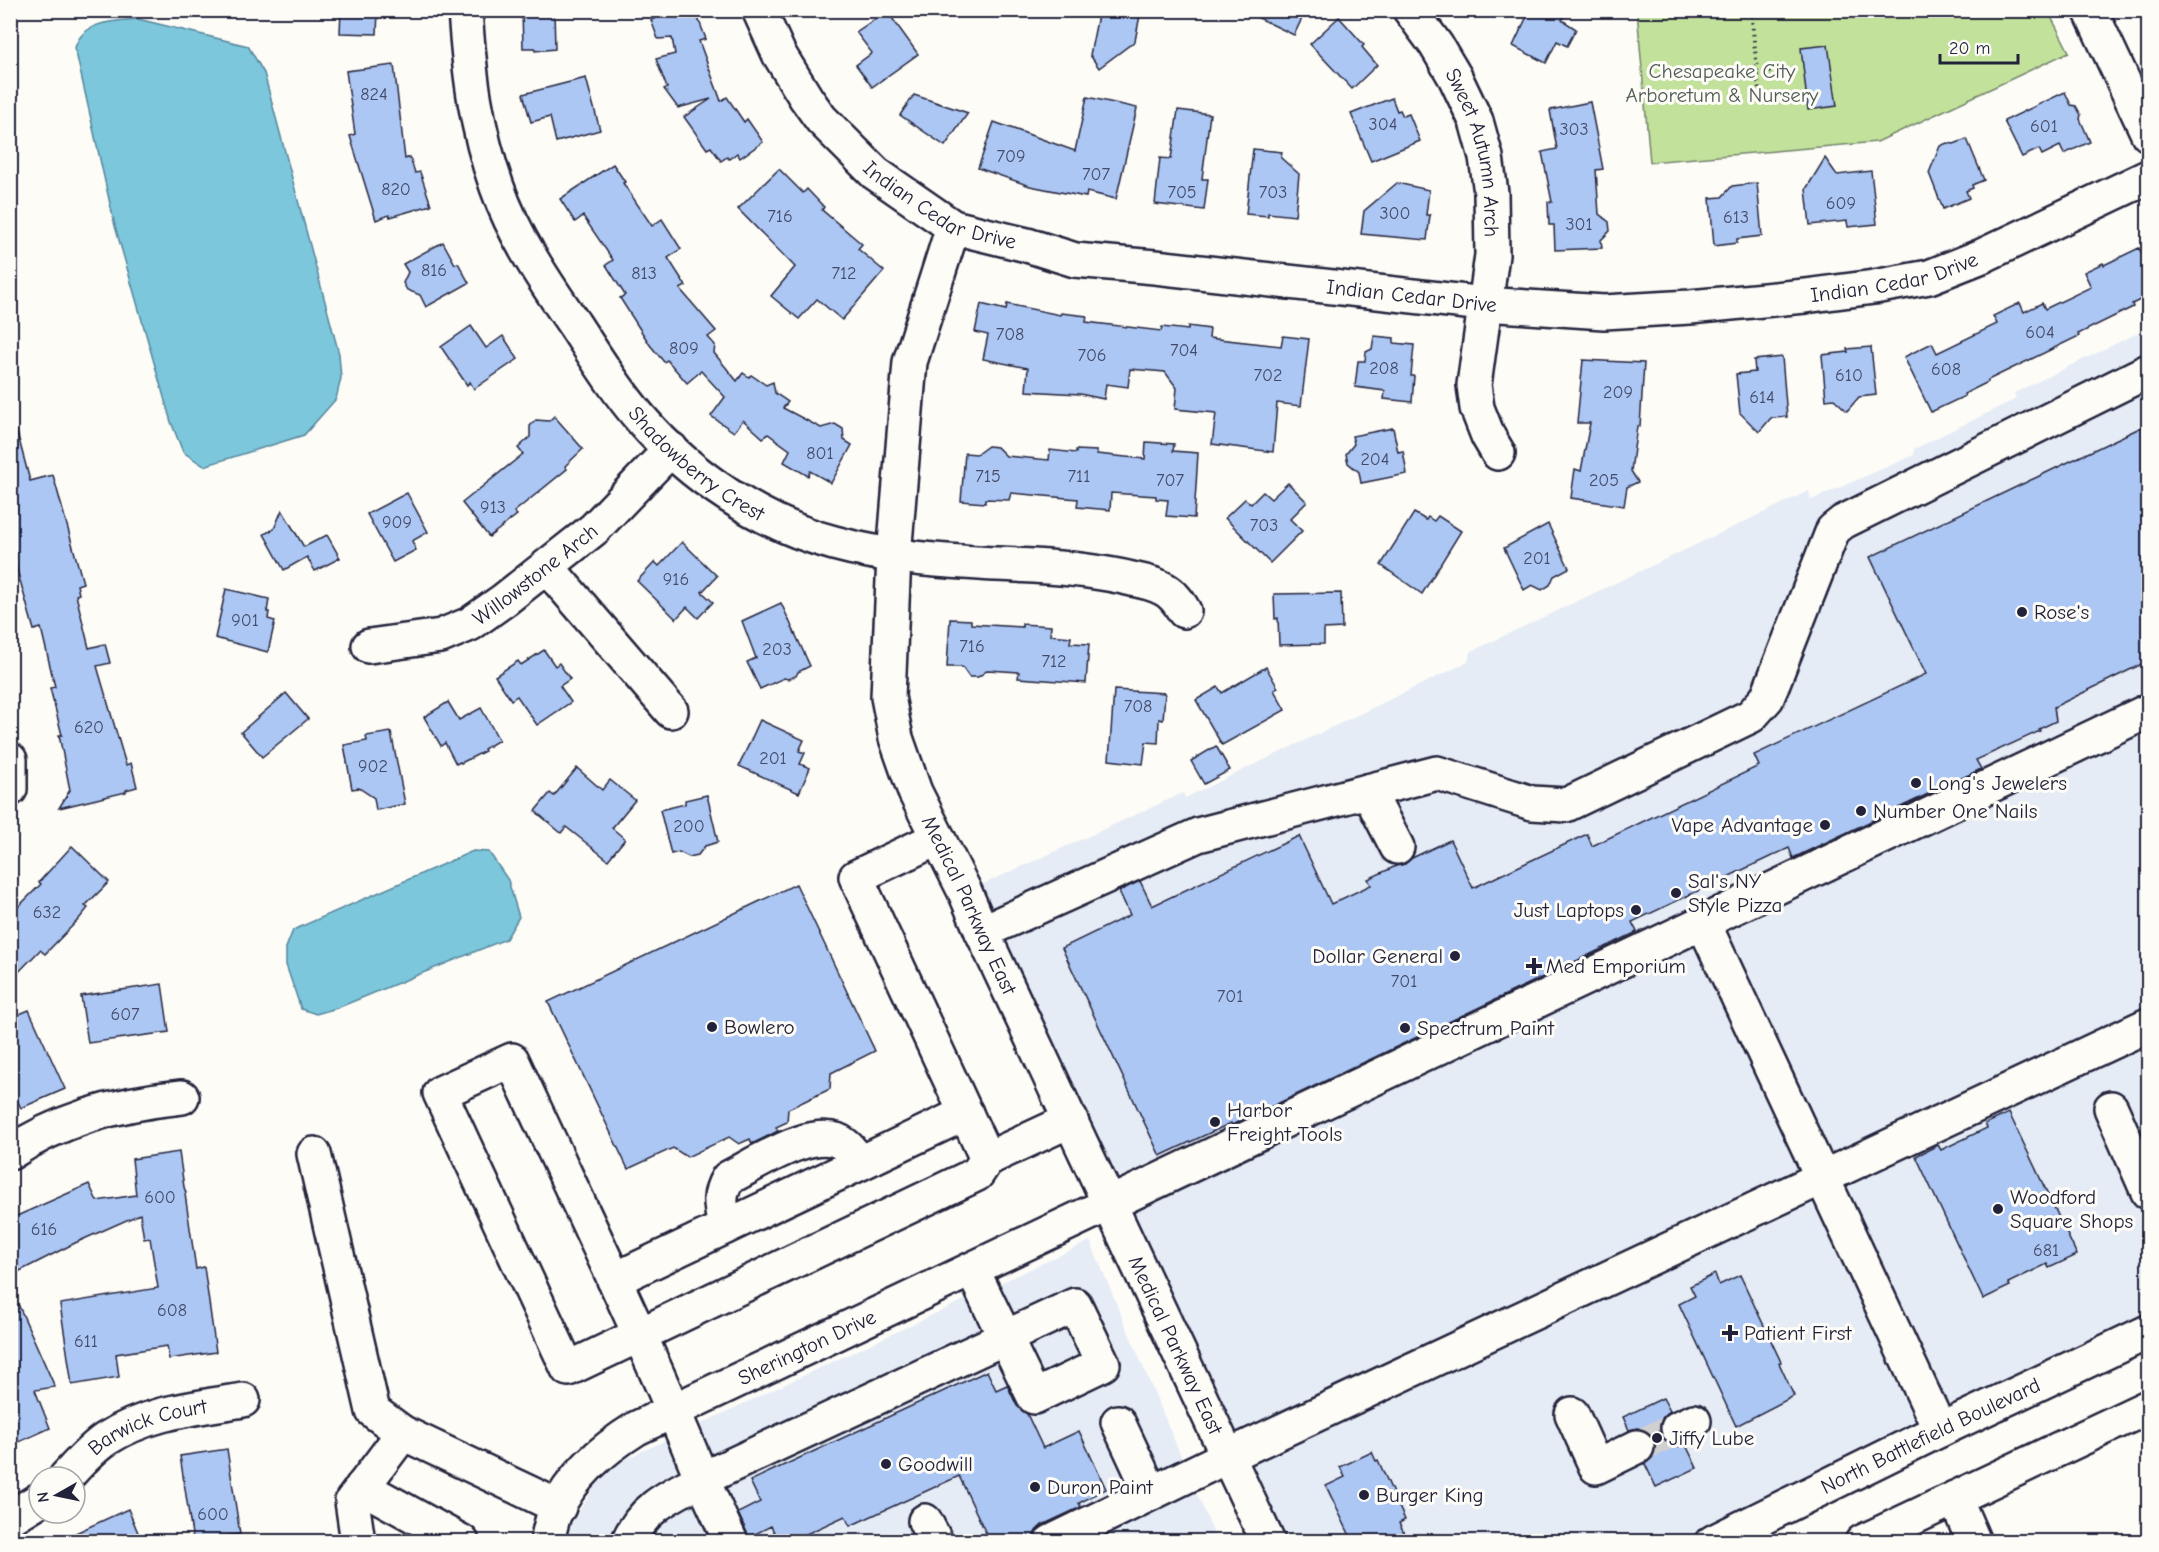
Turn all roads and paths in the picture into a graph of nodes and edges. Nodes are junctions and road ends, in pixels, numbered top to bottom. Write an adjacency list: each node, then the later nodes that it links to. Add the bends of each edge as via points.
1 (465, 10): 14 (street, Shadowberry Crest, via 478,119 498,189 519,236 609,377 641,419)
2 (759, 10): 11 (street, Indian Cedar Drive, via 779,54 821,119 876,173)
3 (1750, 10): 7 (path)
4 (2090, 10): 9 (street)
5 (1414, 12): 12 (street, Sweet Autumn Arch, via 1455,77 1476,121 1486,157 1492,255)
6 (1794, 68): 7 (path)
7 (1757, 73): 8 (path)
8 (1759, 90)
9 (2148, 134)
10 (2148, 177): 12 (street, Indian Cedar Drive, via 1929,277 1793,297 1633,311)
11 (953, 226): 12 (street, Indian Cedar Drive, via 1075,260); 16 (street, Medical Parkway East, via 910,362)
12 (1484, 304): 15 (street, Sweet Autumn Arch, via 1474,385 1477,408)
13 (2148, 371): 24 (street, via 1833,530 1767,698 1751,716 1566,806 1532,803 1437,773)
14 (671, 449): 16 (street, Shadowberry Crest, via 753,510 833,543); 17 (street, Willowstone Arch, via 594,529)
15 (1498, 453)
16 (894, 556): 18 (street, Shadowberry Crest, via 1098,571 1165,589); 25 (street, Medical Parkway East, via 888,697 896,738 915,792)
17 (547, 567): 19 (street, Willowstone Arch, via 470,624 441,636); 20 (street)
18 (1184, 610)
19 (369, 646)
20 (671, 711)
21 (2148, 711): 27 (street, Sherington Drive)
22 (10, 760): 23 (street)
23 (10, 789)
24 (1368, 791): 26 (street); 28 (street, via 1198,835)
25 (938, 838): 28 (street, Medical Parkway East); 32 (street, via 856,877)
26 (1397, 847)
27 (1703, 922): 38 (street); 40 (street, Sherington Drive)
28 (982, 932): 33 (street, Medical Parkway East)
29 (2148, 1025): 38 (street)
30 (182, 1097): 34 (street, via 141,1101 93,1114 49,1130)
31 (2111, 1108): 39 (street)
32 (966, 1113): 36 (street); 37 (street)
33 (1071, 1120): 36 (street); 40 (street, Medical Parkway East)
34 (10, 1152)
35 (314, 1154): 52 (street, via 373,1411)
36 (987, 1159): 45 (street, via 977,1174)
37 (860, 1163): 41 (street); 41 (street, via 845,1145 834,1139 802,1140 728,1178 721,1190 720,1204)
38 (1822, 1178): 51 (street); 54 (street)
39 (2148, 1192)
40 (1111, 1203): 42 (street, Sherington Drive); 54 (street, Medical Parkway East)
41 (725, 1227): 43 (street)
42 (972, 1269): 48 (street, Sherington Drive); 56 (street, via 1006,1339)
43 (614, 1280): 45 (street); 45 (street, via 512,1059 440,1093 568,1369)
44 (2148, 1332): 51 (street, North Battlefield Boulevard)
45 (639, 1336): 48 (street)
46 (243, 1400): 55 (street, Barwick Court, via 163,1413 129,1425 106,1439)
47 (2148, 1407): 59 (street)
48 (674, 1411): 56 (street); 61 (street, Sherington Drive, via 637,1428 602,1451 572,1485)
49 (1572, 1414): 53 (street, via 1596,1467)
50 (1118, 1422): 58 (street)
51 (1940, 1430): 70 (street, North Battlefield Boulevard)
52 (403, 1433): 57 (street); 61 (street)
53 (1637, 1447)
54 (1228, 1456): 58 (street); 69 (street, Medical Parkway East)
55 (79, 1465)
56 (702, 1479): 66 (street, via 648,1511); 67 (street)
57 (362, 1487): 63 (street, via 352,1501); 64 (street)
58 (1151, 1493): 68 (street)
59 (1955, 1498): 71 (street); 72 (street)
60 (27, 1507): 62 (street)
61 (559, 1507): 65 (street, Sherington Drive)
62 (10, 1518)
63 (358, 1542)
64 (462, 1542)
65 (547, 1542)
66 (628, 1542)
67 (731, 1542)
68 (1051, 1542)
69 (1268, 1542)
70 (1713, 1542)
71 (1862, 1542)
72 (1974, 1542)

